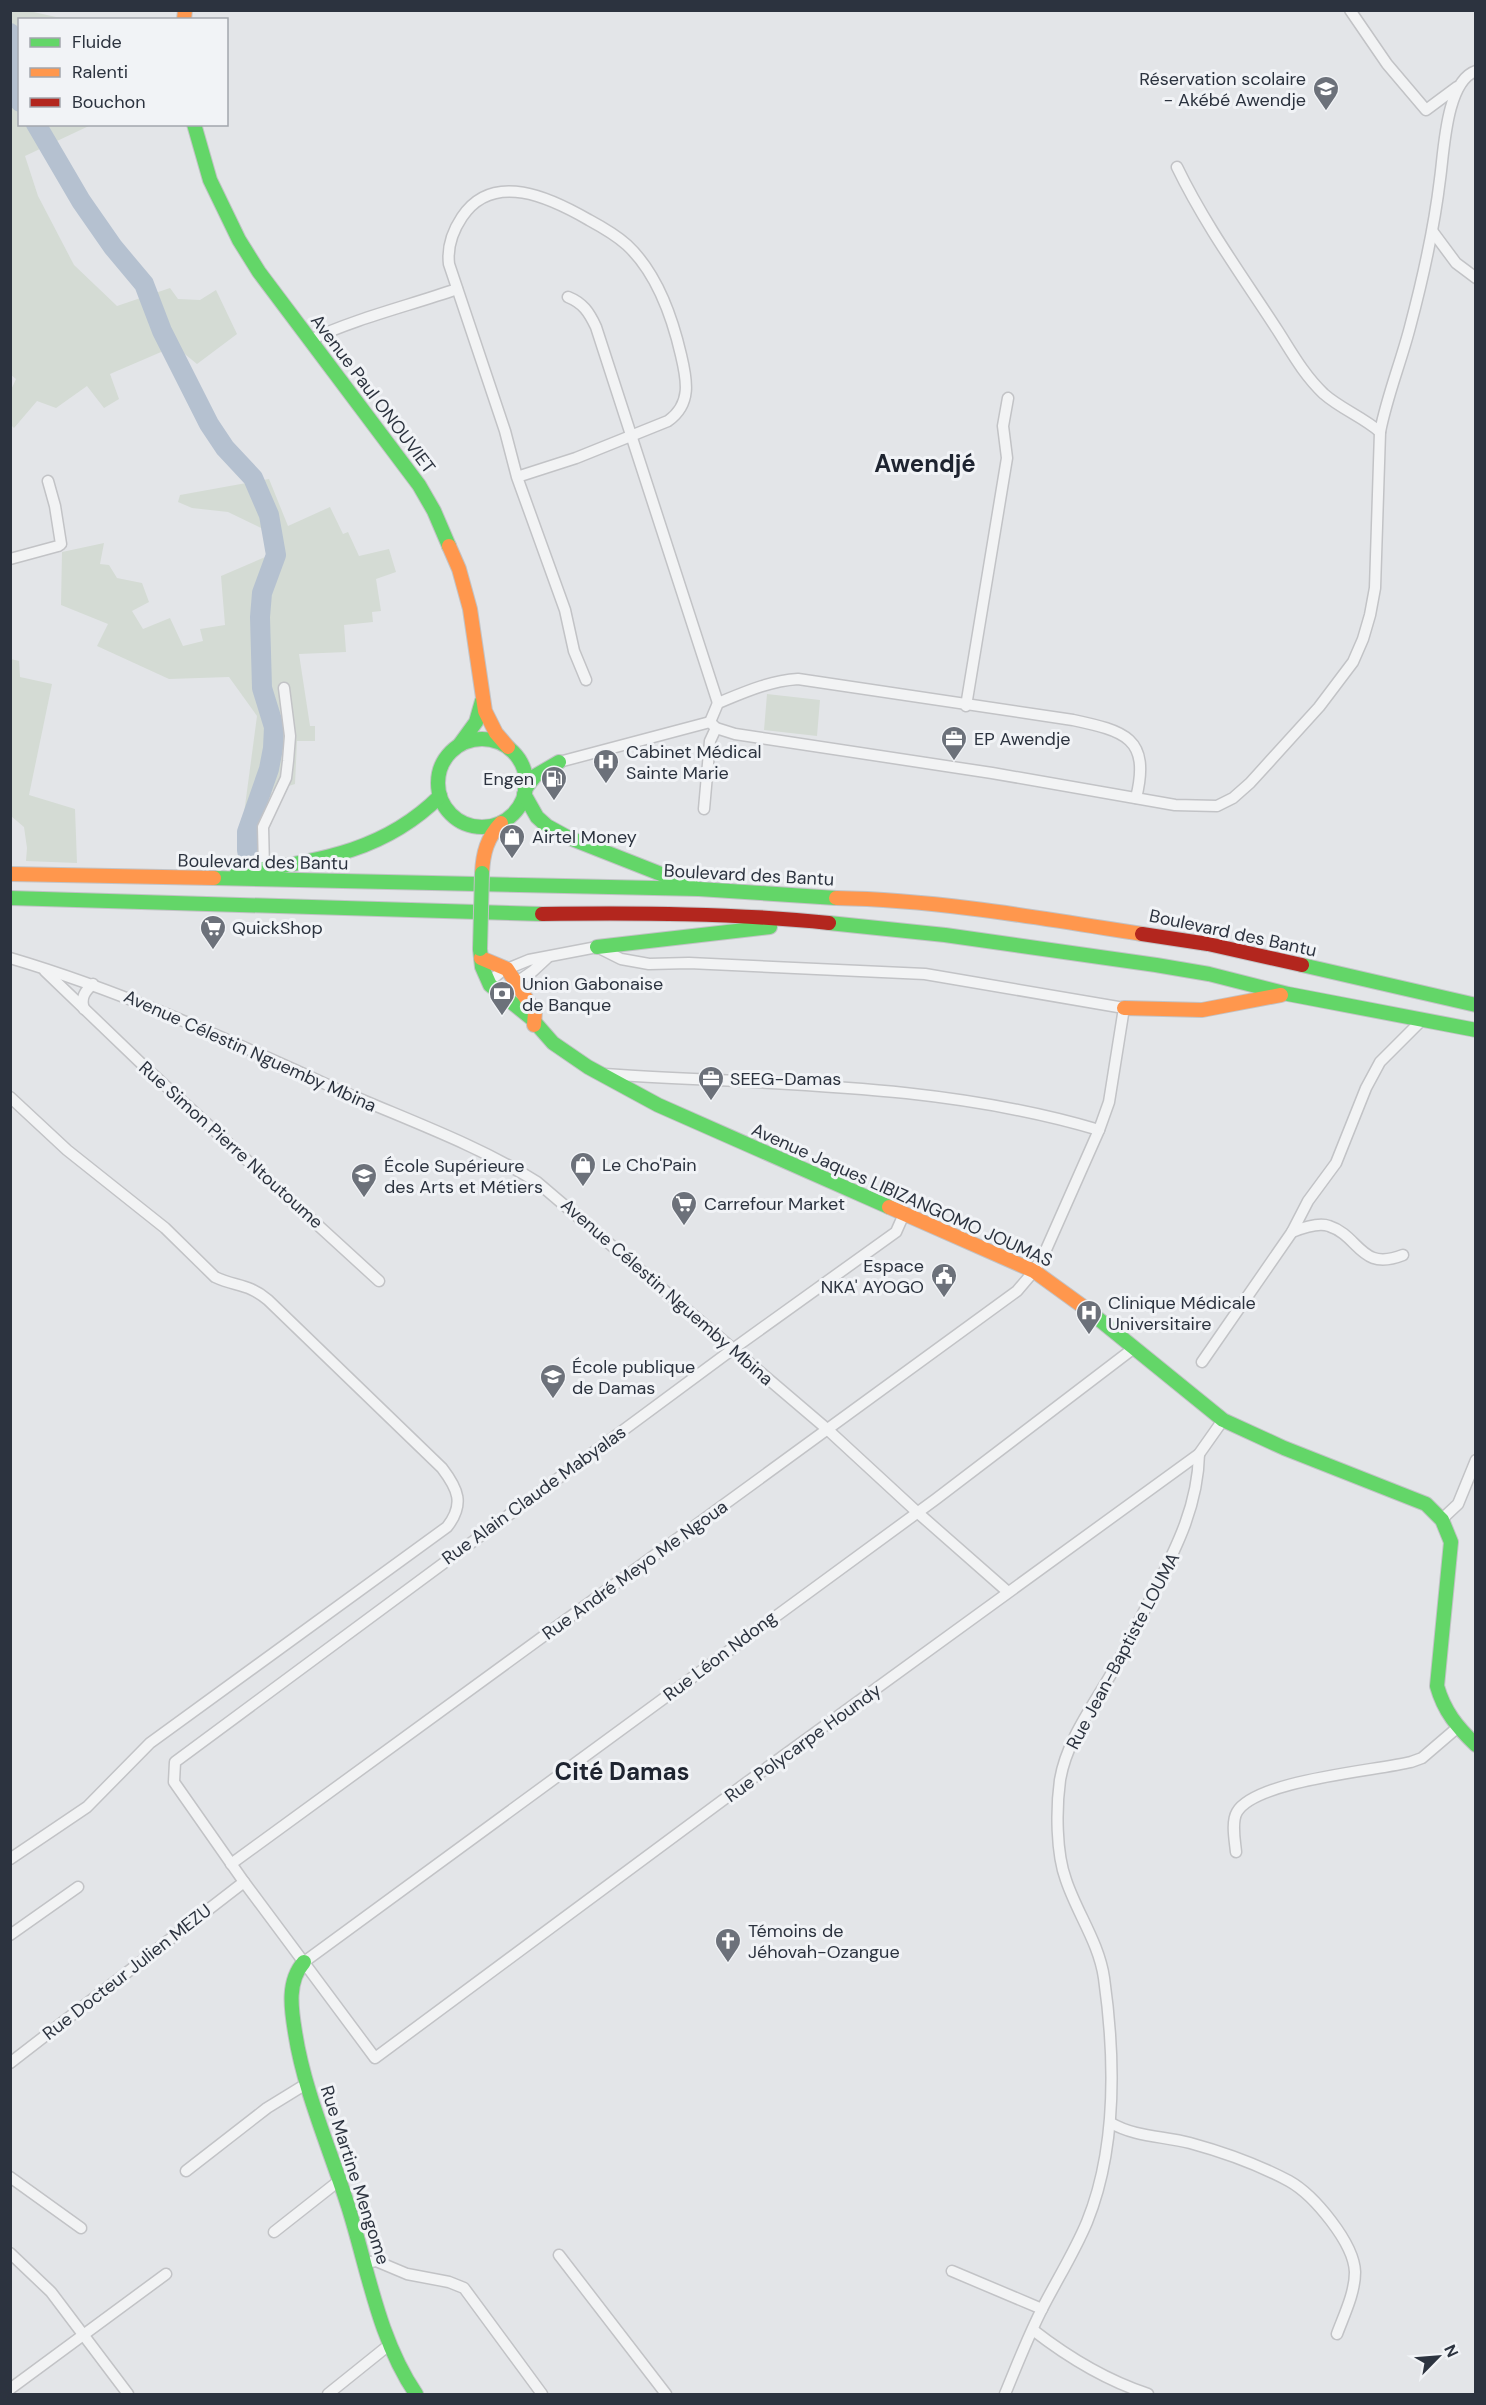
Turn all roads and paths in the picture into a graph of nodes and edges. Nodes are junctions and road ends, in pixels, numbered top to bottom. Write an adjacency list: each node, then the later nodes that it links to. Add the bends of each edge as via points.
1 (1350, 10): 3 (street, via 1387,64 1426,110)
2 (1476, 71): 3 (street)
3 (1456, 87): 6 (street)
4 (195, 126): 10 (main road, Avenue Paul ONOUVIET, via 210,180 238,240)
5 (1177, 167): 12 (street, via 1195,203 1300,366 1326,396)
6 (1433, 232): 7 (street, via 1456,263); 12 (street)
7 (1476, 278)
8 (457, 289): 10 (street, via 349,323); 13 (street, via 449,264 449,243 466,211 496,192 525,192 549,199 627,245 655,282 676,336 687,388 684,403 668,421); 14 (street)
9 (567, 297): 13 (street, via 589,311)
10 (310, 340): 19 (main road, Avenue Paul ONOUVIET, via 371,418 435,511 459,569 470,609)
11 (1008, 398): 21 (street, via 1003,426 1006,467)
12 (1380, 432): 28 (street, via 1375,588 1366,631 1353,662 1319,707 1233,798 1217,806 1200,807)
13 (630, 435): 14 (street); 20 (street)
14 (517, 477): 17 (street, via 566,610 574,651)
15 (48, 481): 16 (street, via 61,543)
16 (10, 559)
17 (586, 680)
18 (284, 688): 33 (street, via 290,736 288,761 286,778 263,827)
19 (482, 701): 23 (main road, via 476,722); 24 (main road, via 488,721)
20 (718, 703): 21 (street, via 761,685 798,680); 22 (street)
21 (966, 706): 28 (street, via 1073,720 1116,730 1128,738 1140,759)
22 (713, 725): 25 (street); 28 (street, via 744,736); 29 (street)
23 (460, 744): 24 (main road, via 484,739 497,741); 27 (main road, via 443,761 439,772)
24 (512, 752): 25 (main road, via 539,763); 26 (main road, via 525,777)
25 (559, 762): 26 (main road, via 535,776)
26 (525, 791): 31 (main road, via 518,808); 36 (main road, via 537,817 547,826)
27 (440, 796): 30 (main road); 33 (main road, via 414,822 377,842)
28 (1136, 798)
29 (704, 809)
30 (459, 821): 31 (main road, via 480,827); 32 (main road, via 472,834)
31 (501, 822): 32 (main road, via 489,837)
32 (483, 856): 41 (main road, bridge)
33 (264, 868): 35 (main road)
34 (10, 874): 35 (main road, Boulevard des Bantu)
35 (205, 877): 36 (main road, Boulevard des Bantu)
36 (699, 889): 51 (main road, Boulevard des Bantu, via 882,899 1070,921 1208,944)
37 (10, 898): 38 (main road)
38 (792, 919): 39 (main road, via 780,926); 50 (main road, via 936,934 1156,965)
39 (644, 942): 40 (main road); 44 (street)
40 (597, 947): 43 (street); 44 (street, via 621,959)
41 (481, 954): 46 (main road); 49 (main road)
42 (10, 958): 45 (street, Avenue Célestin Nguemby Mbina)
43 (547, 958): 46 (street); 47 (street)
44 (649, 964): 52 (street, via 925,974)
45 (40, 967): 48 (street, Avenue Célestin Nguemby Mbina); 53 (street, Rue Simon Pierre Ntoutoume)
46 (507, 969): 47 (main road); 49 (street)
47 (516, 982): 49 (street, via 506,989); 55 (main road, via 535,1012)
48 (93, 984): 53 (street, via 85,992); 66 (street, Avenue Célestin Nguemby Mbina, via 221,1035 524,1174)
49 (489, 984): 55 (main road, Avenue Jaques LIBIZANGOMO JOUMAS, via 531,1018)
50 (1287, 994): 52 (main road, via 1202,1010); 54 (main road)
51 (1476, 1005)
52 (1124, 1008): 59 (street, Rue André Meyo Me Ngoua, via 1109,1102)
53 (84, 1009): 64 (street, Rue Simon Pierre Ntoutoume)
54 (1421, 1021): 56 (main road); 61 (street, via 1380,1062 1336,1162)
55 (534, 1025): 57 (main road, Avenue Jaques LIBIZANGOMO JOUMAS)
56 (1476, 1030)
57 (599, 1074): 59 (street, via 926,1094); 60 (main road, Avenue Jaques LIBIZANGOMO JOUMAS, via 658,1105)
58 (10, 1097): 78 (street, via 67,1150 165,1228 215,1277 248,1286 268,1300 442,1467 454,1483 458,1501 456,1516 447,1527 150,1743 87,1807)
59 (1099, 1130): 63 (street, Rue André Meyo Me Ngoua)
60 (904, 1214): 63 (main road, Avenue Jaques LIBIZANGOMO JOUMAS); 66 (street, Rue Alain Claude Mabyalas, via 896,1232)
61 (1292, 1232): 62 (street, via 1328,1225 1372,1258); 67 (street)
62 (1403, 1255)
63 (1034, 1271): 65 (main road, Avenue Jaques LIBIZANGOMO JOUMAS); 69 (street, Rue André Meyo Me Ngoua, via 1017,1291)
64 (379, 1281)
65 (1134, 1348): 68 (main road, Avenue Jaques LIBIZANGOMO JOUMAS); 72 (street, Rue Léon Ndong)
66 (733, 1349): 69 (street, Avenue Célestin Nguemby Mbina); 79 (street, Rue Alain Claude Mabyalas, via 175,1762 174,1782)
67 (1202, 1362)
68 (1223, 1420): 70 (street, Rue Polycarpe Houndy); 73 (main road, Avenue Jaques LIBIZANGOMO JOUMAS, via 1426,1504)
69 (827, 1429): 72 (street, Avenue Célestin Nguemby Mbina); 79 (street, Rue André Meyo Me Ngoua)
70 (1199, 1454): 74 (street, Rue Polycarpe Houndy); 86 (street, Rue Jean-Baptiste LOUMA, via 1195,1492 1178,1545 1130,1642 1084,1720 1060,1780 1062,1867 1096,1948 1104,1978)
71 (1476, 1460): 73 (street, via 1458,1504)
72 (916, 1512): 74 (street, Avenue Célestin Nguemby Mbina); 83 (street, Rue Léon Ndong)
73 (1442, 1519): 75 (main road, via 1451,1542 1451,1560 1437,1686 1441,1704)
74 (1008, 1592): 83 (street, Rue Polycarpe Houndy, via 375,2058)
75 (1457, 1728): 76 (main road); 77 (street, via 1411,1762 1317,1779 1253,1797 1236,1814)
76 (1476, 1745)
77 (1236, 1852)
78 (10, 1859)
79 (231, 1864): 80 (street)
80 (244, 1882): 83 (street); 84 (street, Rue Docteur Julien MEZU)
81 (78, 1887): 82 (street)
82 (10, 1935)
83 (304, 1962): 85 (main road, Rue Martine Mengome, via 296,1970 292,1995 293,2022)
84 (10, 2063)
85 (306, 2084): 87 (street, via 267,2108); 89 (main road, Rue Martine Mengome)
86 (1111, 2123): 97 (street, Rue Jean-Baptiste LOUMA, via 1088,2222); 100 (street, via 1123,2130 1195,2145 1254,2165 1291,2182 1310,2199 1342,2237 1355,2271)
87 (186, 2171)
88 (10, 2177): 90 (street)
89 (340, 2180): 91 (street); 94 (main road, Rue Martine Mengome)
90 (81, 2228)
91 (274, 2232)
92 (10, 2253): 99 (street, via 51,2292)
93 (560, 2255): 107 (street)
94 (365, 2263): 101 (main road, Rue Martine Mengome); 106 (street, via 376,2261 407,2274 464,2288)
95 (952, 2271): 97 (street)
96 (166, 2274): 99 (street)
97 (1042, 2309): 98 (street, Rue Jean-Baptiste LOUMA)
98 (1033, 2331): 108 (street, Rue Jean-Baptiste LOUMA); 109 (street, via 1092,2371)
99 (82, 2334): 102 (street); 103 (street)
100 (1337, 2334)
101 (389, 2345): 104 (street); 105 (main road, Rue Martine Mengome)
102 (10, 2389)
103 (128, 2394)
104 (328, 2394)
105 (416, 2394)
106 (542, 2394)
107 (665, 2394)
108 (1005, 2394)
109 (1148, 2394)

